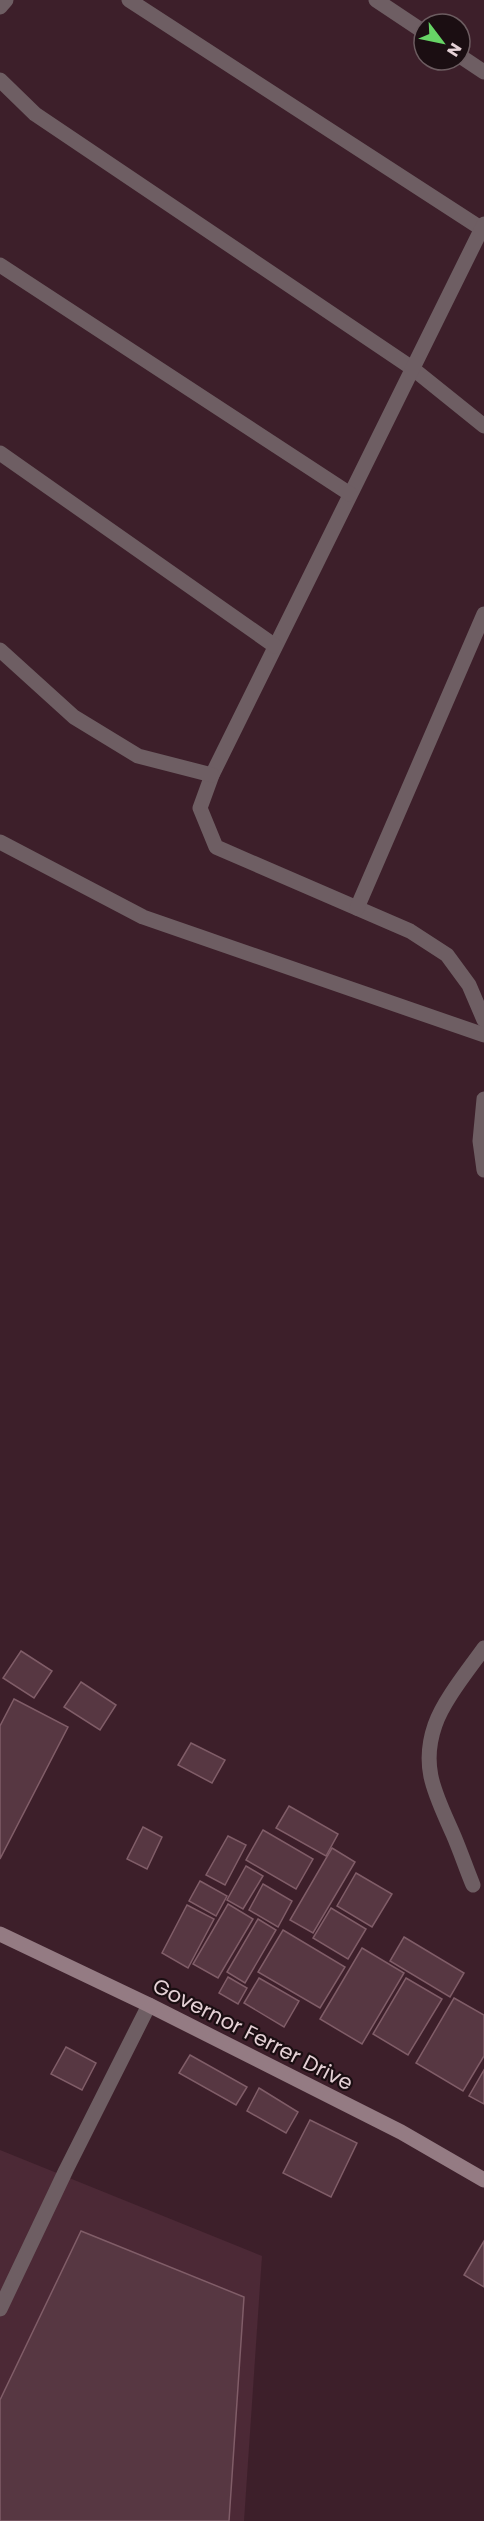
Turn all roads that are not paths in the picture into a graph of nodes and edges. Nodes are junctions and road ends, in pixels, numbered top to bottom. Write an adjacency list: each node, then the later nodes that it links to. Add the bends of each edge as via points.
1 (6, 0): 4 (street)
2 (129, 0): 7 (street)
3 (376, 0): 5 (street)
4 (0, 7)
5 (412, 24)
6 (0, 80): 9 (street, via 35,114)
7 (483, 227): 9 (street)
8 (0, 265): 12 (street)
9 (412, 368): 10 (street); 12 (street)
10 (484, 426)
11 (0, 453): 14 (street)
12 (350, 494): 14 (street)
13 (484, 614): 18 (street)
14 (275, 646): 16 (street)
15 (0, 650): 16 (street, via 74,717 138,756)
16 (212, 775): 18 (street, via 200,808 216,847)
17 (0, 842): 20 (street, via 143,917)
18 (357, 908): 19 (street, via 410,931 447,955 469,985)
19 (484, 1020)
20 (484, 1035)
21 (484, 1099): 22 (street, via 480,1141)
22 (484, 1170)
23 (484, 1648): 24 (street, via 435,1723 428,1753 432,1789)
24 (473, 1885)
25 (0, 1934): 26 (main road, Governor Ferrer Drive)
26 (149, 2005): 27 (main road, Governor Ferrer Drive, via 401,2132); 28 (street)
27 (484, 2180)
28 (0, 2309)

